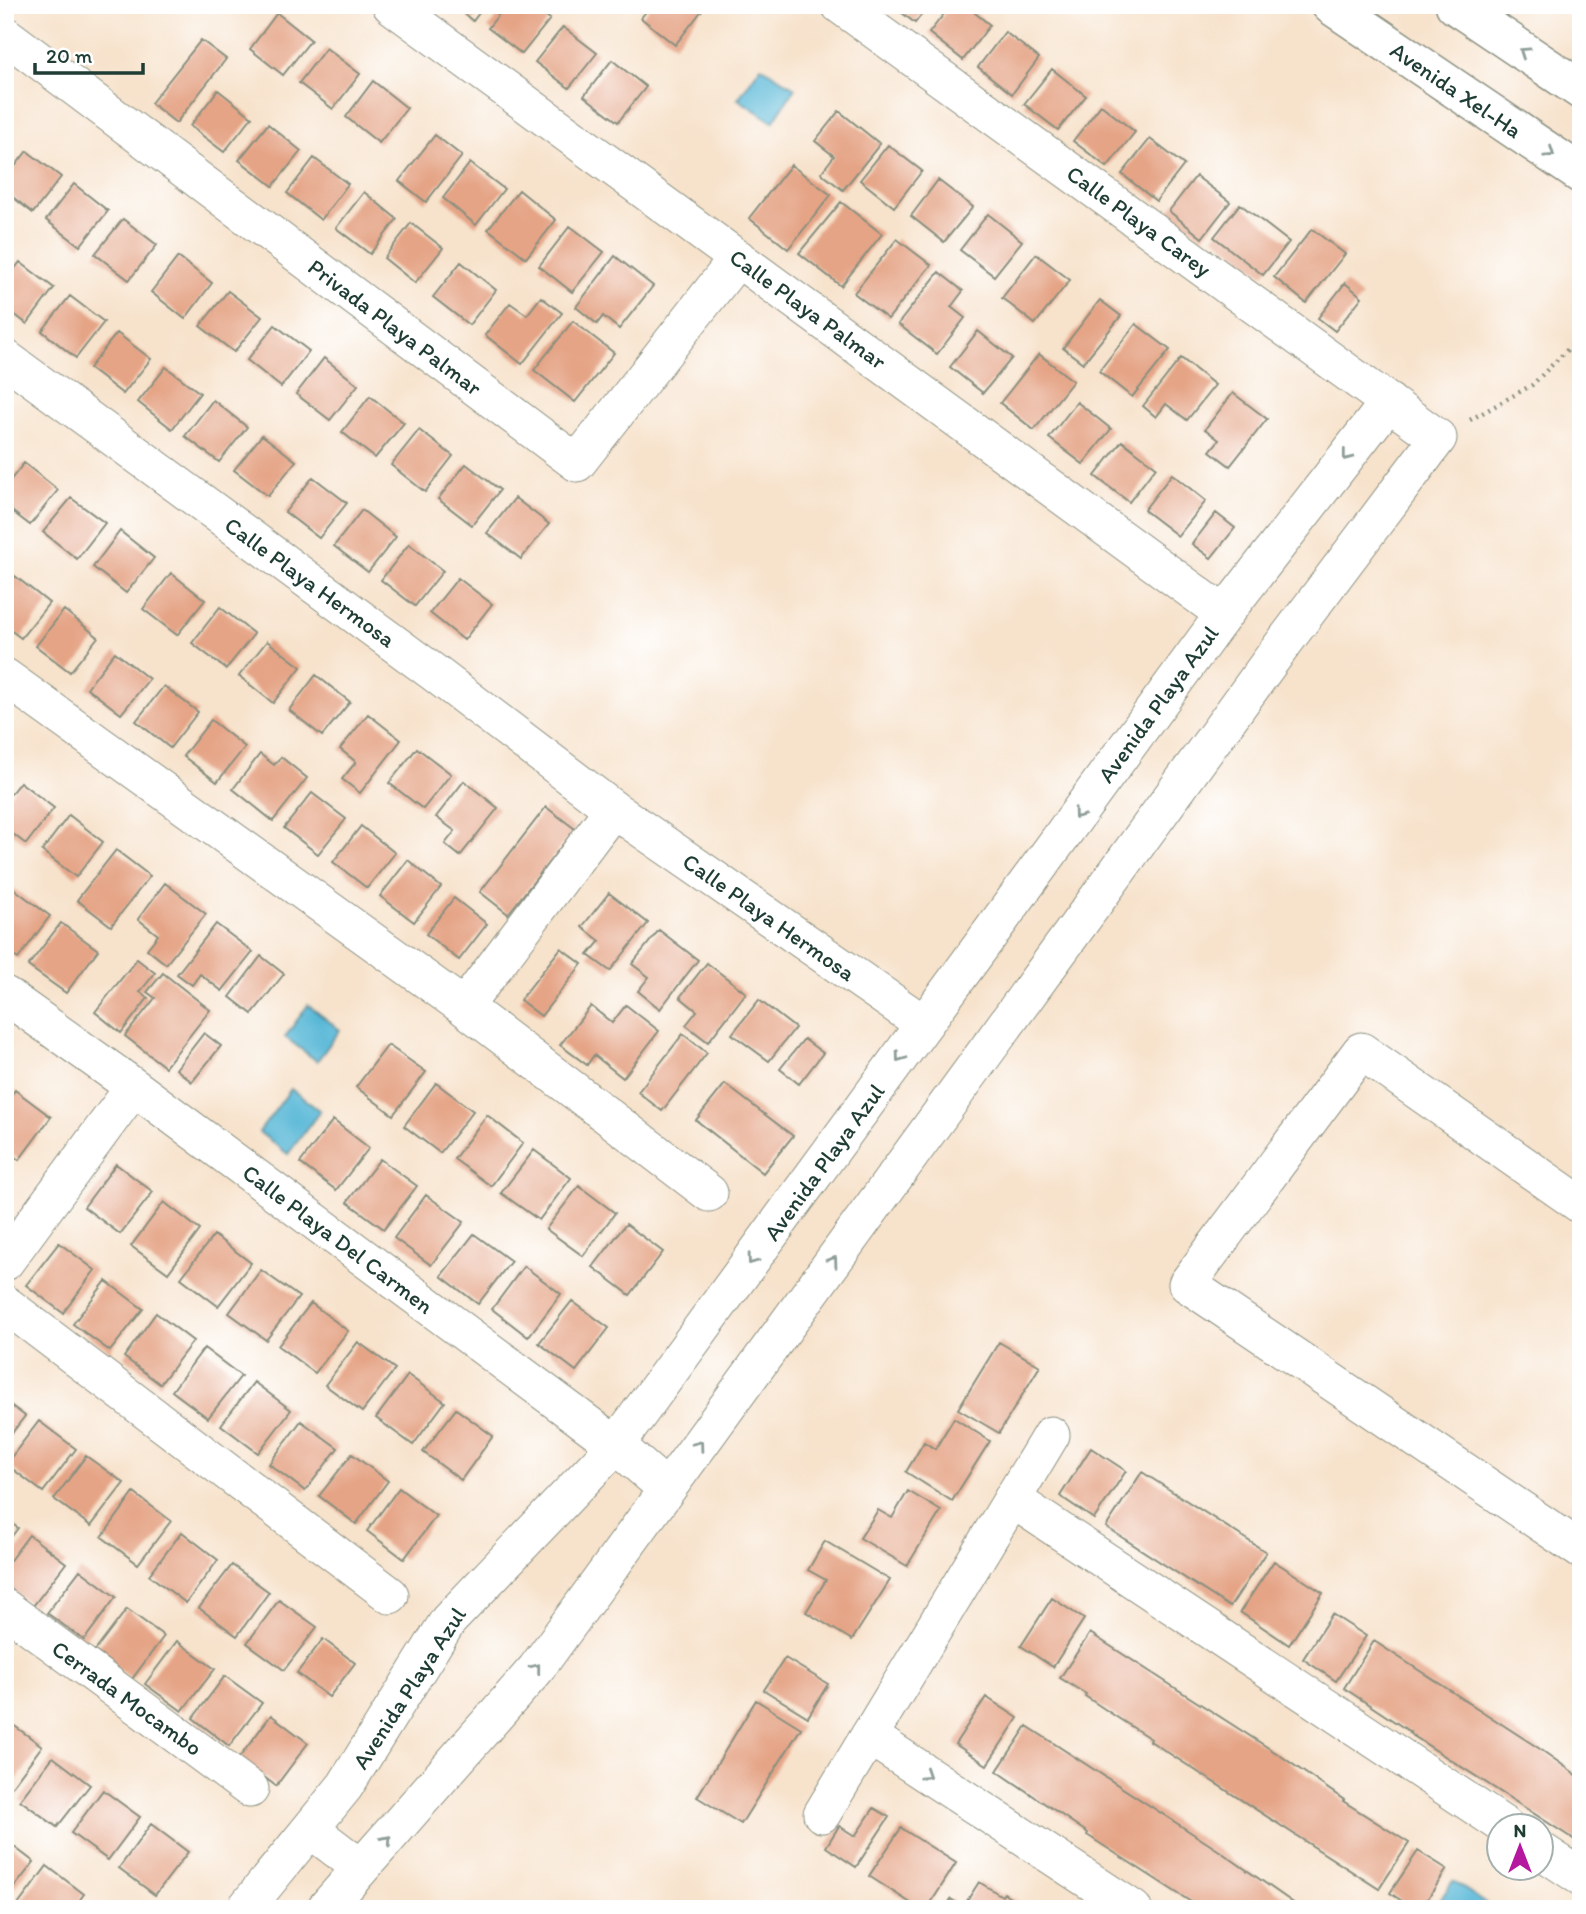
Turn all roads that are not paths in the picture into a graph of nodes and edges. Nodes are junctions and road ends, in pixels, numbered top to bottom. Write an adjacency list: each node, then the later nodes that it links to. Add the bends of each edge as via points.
1 (391, 5): 8 (street, Calle Playa Palmar)
2 (840, 5): 10 (street, Calle Playa Carey)
3 (1331, 5): 7 (street, Avenida Xel-Ha, one-way to 7)
4 (1455, 5): 6 (street, one-way to 4)
5 (5, 35): 8 (street, Privada Playa Palmar, via 577,463)
6 (1581, 90)
7 (1581, 174)
8 (738, 258): 11 (street, Calle Playa Palmar)
9 (5, 358): 13 (street, Calle Playa Hermosa, via 433,671)
10 (1389, 402): 11 (street, Avenida Playa Azul, one-way to 11); 24 (street, Calle Playa Carey, one-way to 10, via 1438,438)
11 (1224, 614): 16 (street, Avenida Playa Azul, one-way to 16)
12 (5, 677): 15 (street)
13 (613, 809): 15 (street); 16 (street, Calle Playa Hermosa)
14 (5, 995): 17 (street, Calle Playa Del Carmen)
15 (464, 1007): 18 (street)
16 (924, 1024): 23 (street, Avenida Playa Azul, one-way to 23)
17 (134, 1087): 20 (street); 23 (street, Calle Playa Del Carmen)
18 (709, 1193)
19 (1581, 1205): 26 (street, via 1361,1051 1187,1284)
20 (5, 1262)
21 (5, 1304): 27 (street)
22 (1051, 1435): 25 (street)
23 (617, 1445): 24 (street, Calle Playa Del Carmen); 33 (street, Avenida Playa Azul, via 448,1620 345,1786)
24 (667, 1489): 35 (street, one-way to 24, via 536,1669)
25 (1012, 1499): 29 (street); 31 (street)
26 (1581, 1550)
27 (390, 1595)
28 (5, 1608): 30 (street, Cerrada Mocambo)
29 (869, 1736): 32 (street); 39 (street, one-way to 39)
30 (250, 1788)
31 (1484, 1812)
32 (822, 1814)
33 (310, 1829): 35 (street); 37 (street, Avenida Playa Azul)
34 (1554, 1859): 36 (street)
35 (361, 1868): 38 (street)
36 (1581, 1877)
37 (246, 1909)
38 (325, 1909)
39 (1133, 1909)

